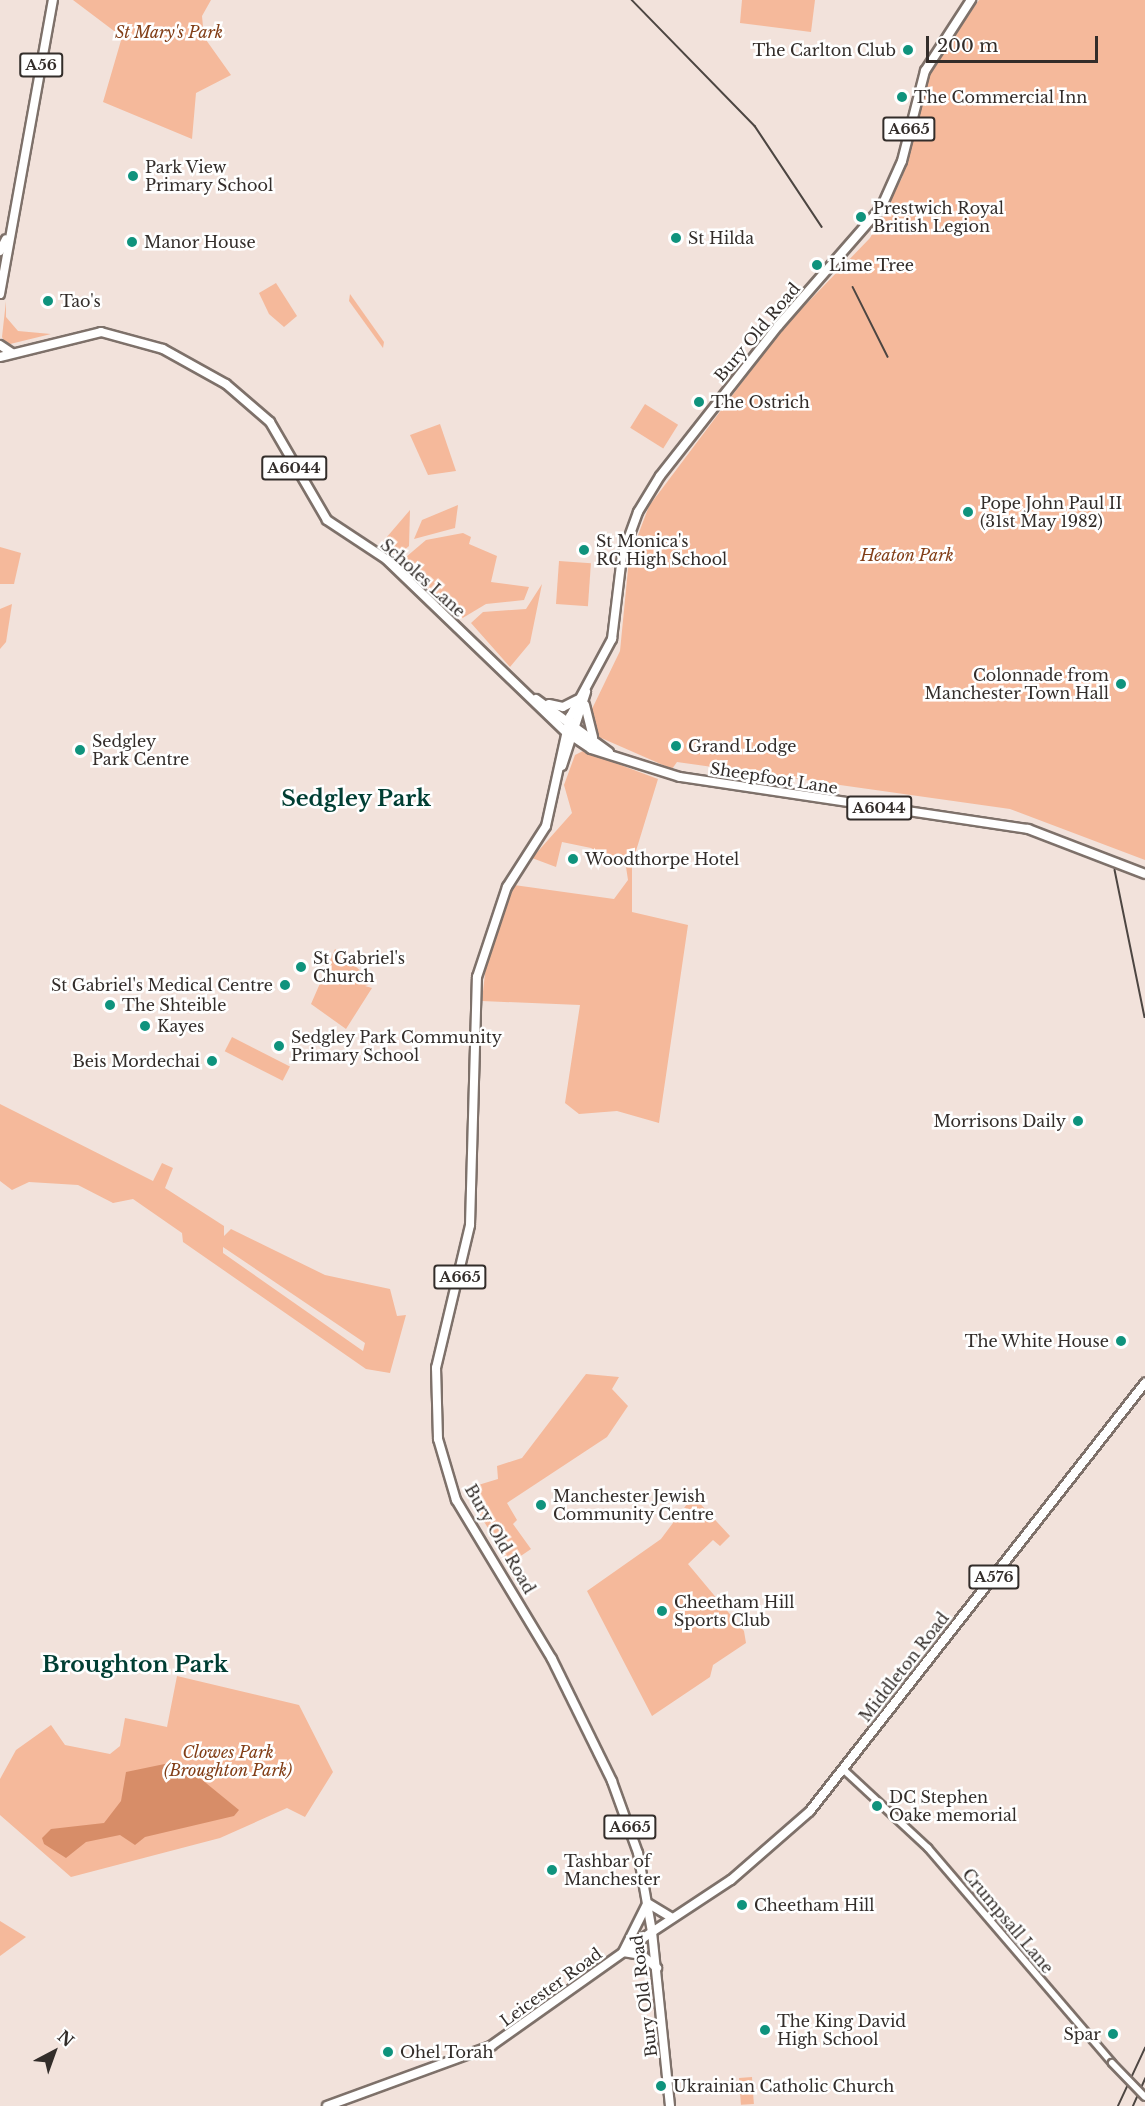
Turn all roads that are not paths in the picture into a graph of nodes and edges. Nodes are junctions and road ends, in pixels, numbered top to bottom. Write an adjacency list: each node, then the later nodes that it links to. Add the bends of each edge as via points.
1 (53, 0): 3 (highway, A56)
2 (971, 0): 9 (main road, Bury Old Road / A665, via 925,71 902,161 881,208 778,326 646,498 622,556 612,639)
3 (6, 239): 4 (highway, A56); 5 (highway, A56)
4 (0, 251)
5 (0, 294)
6 (0, 345): 7 (main road)
7 (12, 353): 8 (main road, Scholes Lane / A6044); 10 (main road, Scholes Lane / A6044, via 101,332 163,349 226,384 270,422 322,516 386,559)
8 (0, 357)
9 (583, 697): 11 (main road, via 563,707); 12 (main road, Bury Old Road / A665); 13 (main road, Bury Old Road / A665); 14 (main road)
10 (536, 699): 11 (main road, Scholes Lane / A6044); 13 (main road, Scholes Lane / A6044)
11 (545, 702): 12 (main road, Scholes Lane / A6044)
12 (568, 721): 13 (main road, Sheepfoot Lane / A6044)
13 (572, 732): 14 (main road, Sheepfoot Lane / A6044); 15 (main road, Sheepfoot Lane / A6044); 19 (main road, Bury Old Road / A665, via 546,826 507,887 480,965 470,1225 436,1368 436,1417 456,1500 552,1659 604,1764 627,1818)
14 (593, 738): 15 (main road, Sheepfoot Lane / A6044)
15 (609, 753): 16 (main road, Sheepfoot Lane / A6044, via 680,777 1028,829)
16 (1145, 874)
17 (1145, 1383): 18 (highway, Middleton Road / A576)
18 (843, 1769): 20 (highway, Middleton Road / A576, via 790,1832 731,1880); 24 (street, Crumpsall Lane, bridge, via 928,1848)
19 (648, 1903): 20 (main road); 21 (main road, Bury Old Road / A665); 22 (main road)
20 (672, 1918): 21 (highway, Middleton Road / A576)
21 (652, 1932): 22 (main road, Leicester Road / A576); 23 (highway, Bury Old Road / A665)
22 (623, 1952): 23 (highway, via 642,1955); 25 (main road, Leicester Road / A576, via 491,2046)
23 (657, 1968): 26 (highway, Bury Old Road / A665)
24 (1145, 2097)
25 (327, 2106)
26 (670, 2106)

